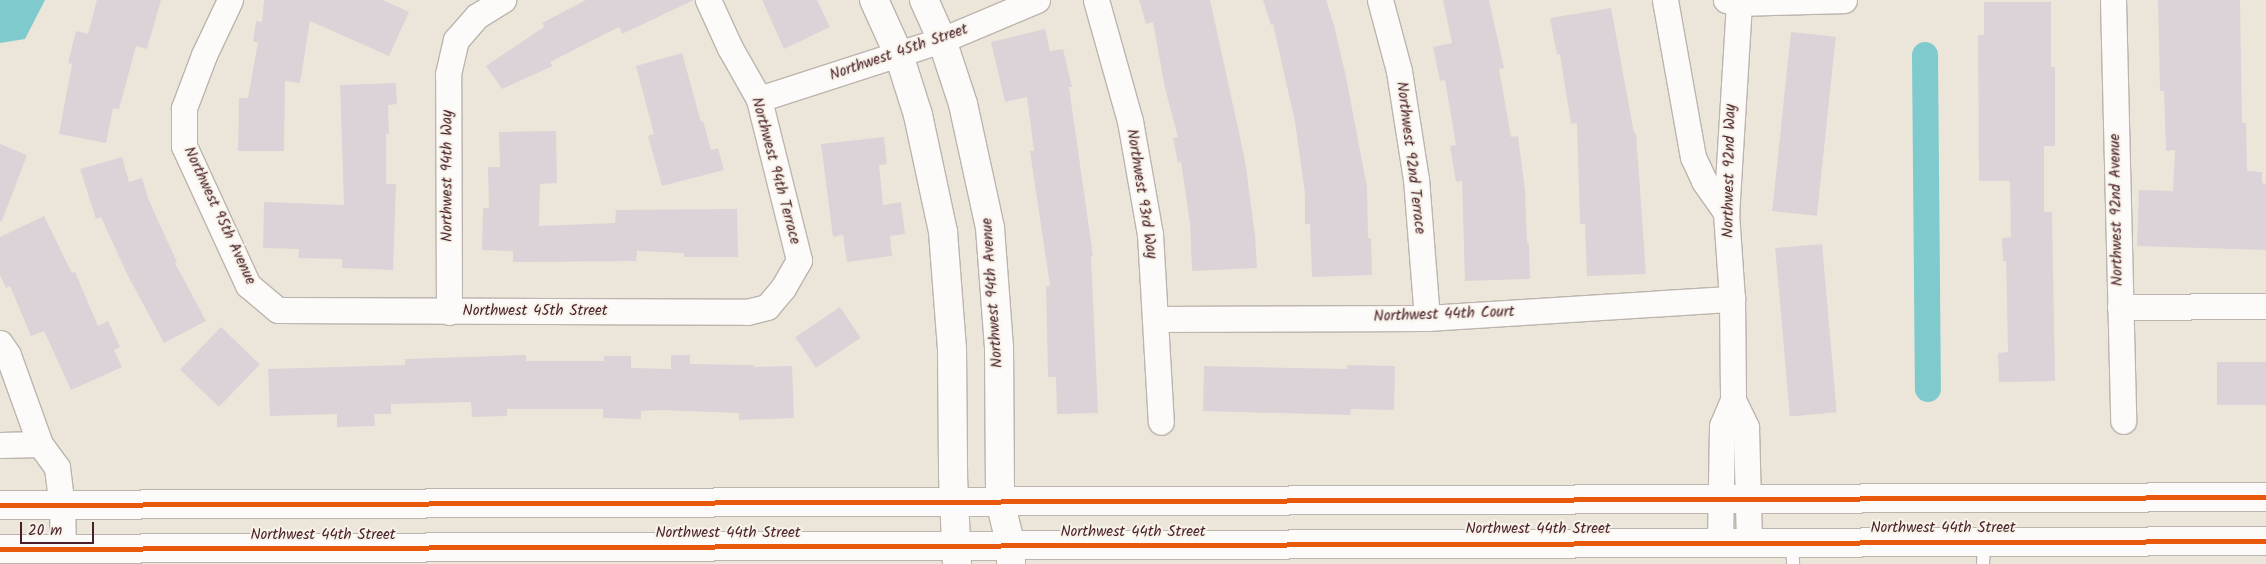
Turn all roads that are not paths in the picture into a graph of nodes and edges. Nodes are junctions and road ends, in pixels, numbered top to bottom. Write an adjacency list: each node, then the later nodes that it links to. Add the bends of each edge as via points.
1 (230, 0): 21 (street, Northwest 95th Avenue, via 184,108 184,146 248,285)
2 (503, 0): 22 (street, Northwest 94th Way, via 477,16 456,40 448,74)
3 (708, 0): 15 (street, Northwest 94th Terrace)
4 (874, 0): 14 (street)
5 (924, 0): 13 (street, Northwest 94th Avenue)
6 (1038, 0): 13 (street, Northwest 45th Street)
7 (1096, 0): 24 (street, Northwest 93rd Way, via 1132,131 1150,234)
8 (1380, 0): 23 (street, Northwest 92nd Terrace, via 1399,71 1416,179)
9 (1666, 0): 16 (street, via 1693,157 1704,181)
10 (1844, 0): 12 (street)
11 (2113, 0): 20 (street, Northwest 92nd Avenue)
12 (1733, 2): 16 (street, Northwest 92nd Way)
13 (942, 40): 14 (street, Northwest 45th Street); 35 (street, Northwest 94th Avenue, via 963,104 990,228 999,347)
14 (899, 56): 15 (street, Northwest 45th Street); 34 (street, via 918,115 943,232 952,349)
15 (759, 99): 17 (street, Northwest 94th Terrace, via 799,260)
16 (1726, 213): 18 (street, Northwest 92nd Way)
17 (783, 288): 22 (street, Northwest 45th Street, via 767,308 747,312)
18 (1732, 299): 23 (street, Northwest 44th Court); 26 (street, Northwest 92nd Way)
19 (2266, 306): 20 (street)
20 (2120, 308): 27 (street, Northwest 92nd Avenue)
21 (278, 310): 22 (street, Northwest 45th Street)
22 (449, 312)
23 (1427, 318): 24 (street, Northwest 44th Court)
24 (1156, 319): 28 (street, Northwest 93rd Way)
25 (0, 343): 29 (street, via 8,355)
26 (1733, 400): 32 (street, Northwest 92nd Way, via 1722,426); 33 (street, Northwest 92nd Way, via 1746,427)
27 (2123, 421)
28 (1161, 422)
29 (40, 444): 30 (street); 37 (street, via 57,467)
30 (0, 445)
31 (2266, 497): 33 (street, Northwest 44th Street)
32 (1720, 499): 33 (street, Northwest 44th Street); 35 (street, Northwest 44th Street); 39 (street, Northwest 92nd Way)
33 (1747, 499): 40 (street, Northwest 92nd Way)
34 (954, 501): 35 (street, Northwest 44th Street); 37 (street, Northwest 44th Street); 45 (street)
35 (1000, 501): 46 (street, Northwest 94th Avenue)
36 (0, 505): 37 (street, Northwest 44th Street)
37 (62, 505): 41 (street)
38 (2266, 541): 44 (street, Northwest 44th Street)
39 (1720, 542): 40 (street, Northwest 44th Street); 46 (street, Northwest 44th Street)
40 (1749, 542): 43 (street, Northwest 44th Street)
41 (63, 549): 42 (street, Northwest 44th Street); 45 (street, Northwest 44th Street)
42 (0, 550)
43 (1793, 553): 44 (street, Northwest 44th Street)
44 (1983, 553)
45 (957, 555): 46 (street, Northwest 44th Street)
46 (1011, 555)

